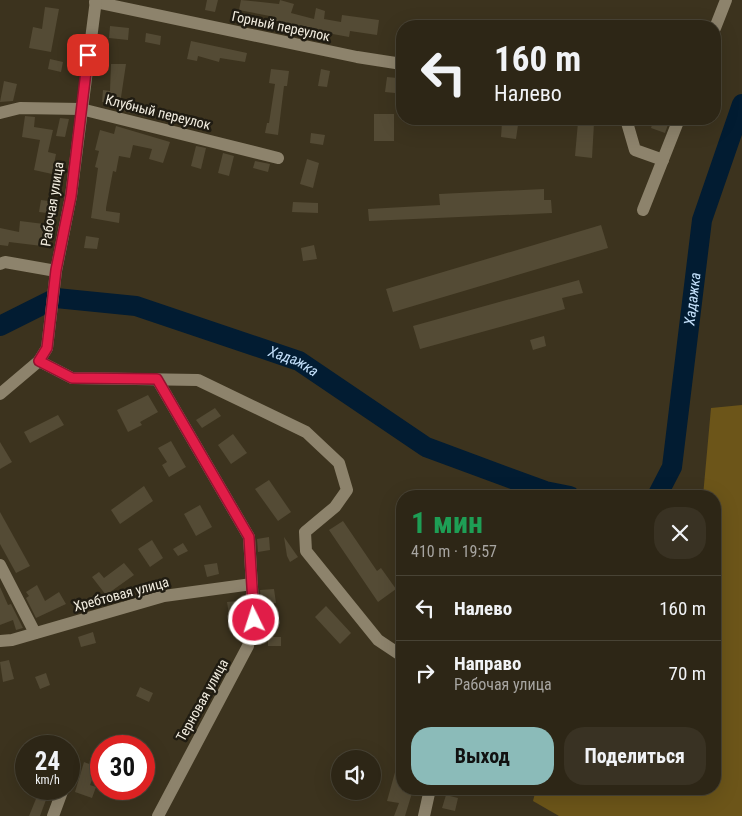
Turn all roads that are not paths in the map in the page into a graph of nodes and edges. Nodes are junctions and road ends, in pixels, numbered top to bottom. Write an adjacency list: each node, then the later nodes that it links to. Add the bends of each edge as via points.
1 (726, 0): 3 (street)
2 (96, 1): 4 (street, Горный переулок); 5 (street, Рабочая улица)
3 (718, 20)
4 (396, 63)
5 (81, 109): 6 (street, Клубный переулок, via 20,108); 9 (street, Клубный переулок); 13 (street, Рабочая улица, via 71,196)
6 (0, 113)
7 (628, 125): 10 (street, via 635,150)
8 (678, 125): 10 (street)
9 (278, 158)
10 (663, 160): 11 (street)
11 (643, 210)
12 (0, 264): 13 (street, via 5,262)
13 (56, 270): 14 (street, Рабочая улица, via 47,348)
14 (39, 361): 15 (street, via 72,378); 16 (street, Рабочая улица)
15 (157, 379): 18 (street, Терновая улица, via 249,537); 21 (street, via 198,380 306,432 339,463 347,490 335,507 305,532 306,551 378,640)
16 (0, 394)
17 (0, 565): 19 (street)
18 (252, 584): 19 (street, Хребтовая улица, via 164,596); 25 (street, Терновая улица, via 254,620 248,646)
19 (35, 633): 20 (street, Хребтовая улица)
20 (0, 641)
21 (396, 652)
22 (429, 795): 26 (street)
23 (59, 800): 24 (street)
24 (53, 816)
25 (158, 816)
26 (424, 816)

